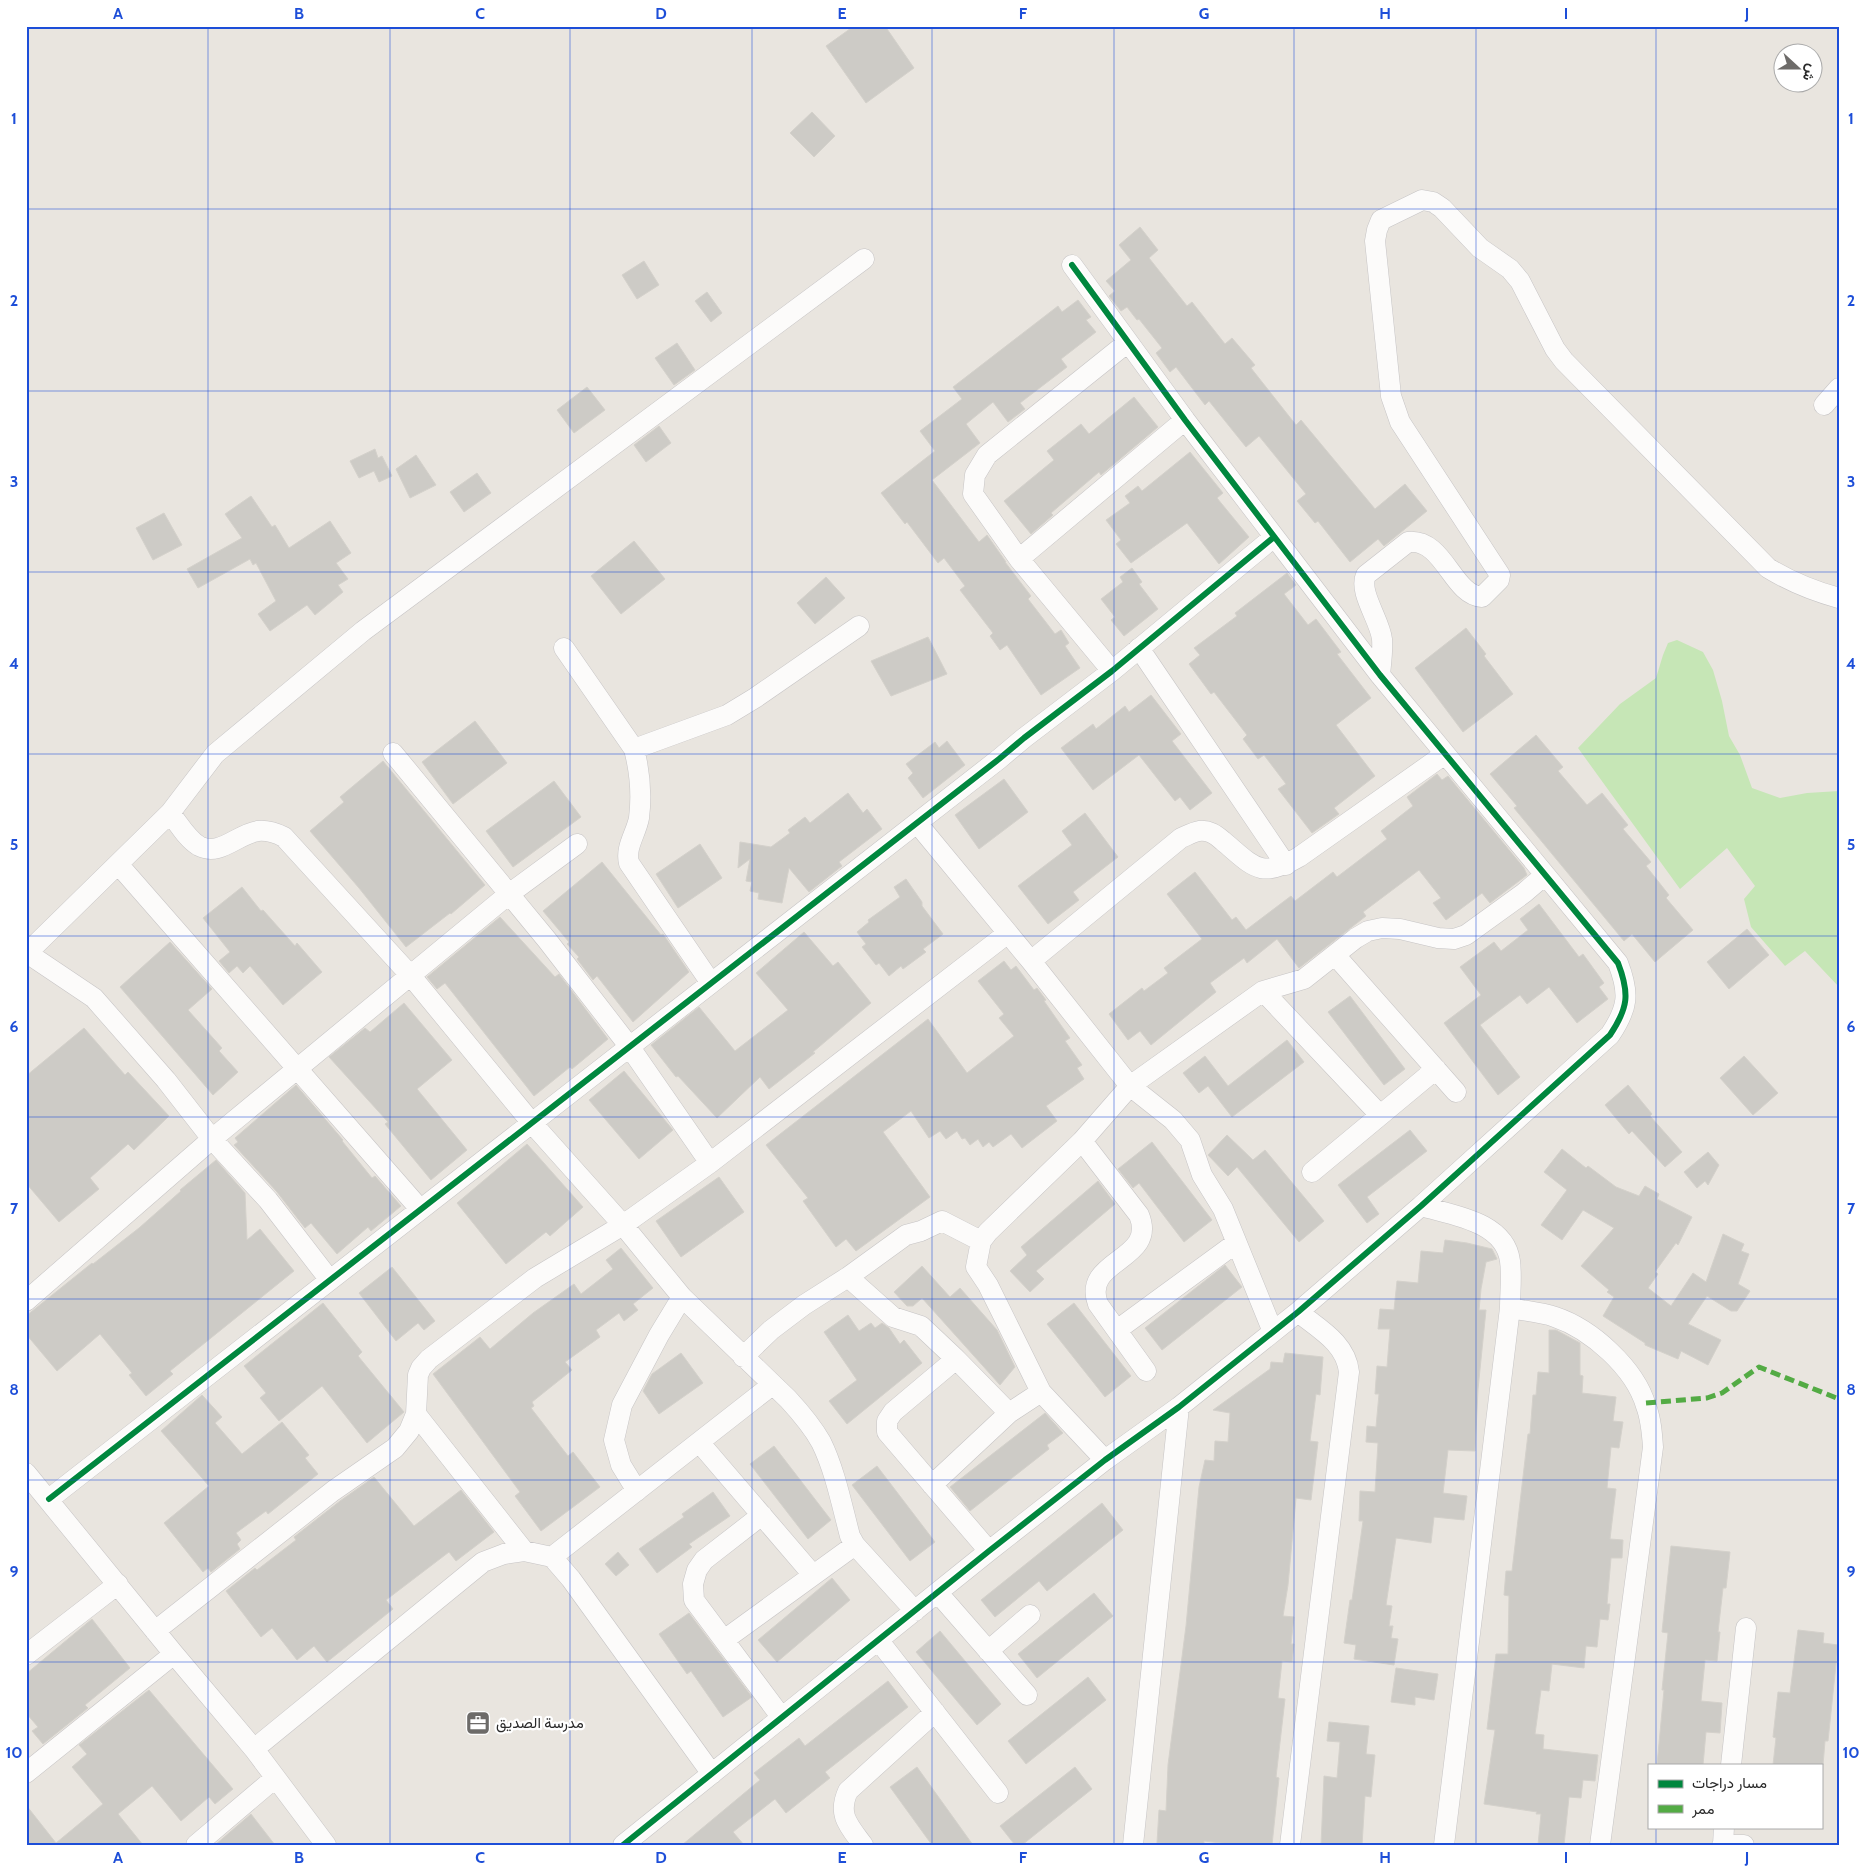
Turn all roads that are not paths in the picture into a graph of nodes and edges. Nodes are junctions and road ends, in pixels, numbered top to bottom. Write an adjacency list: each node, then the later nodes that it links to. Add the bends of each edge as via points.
1 (864, 259): 18 (street, via 363,631 215,754)
2 (1072, 264): 3 (street)
3 (1128, 342): 6 (street); 8 (street, via 987,455 975,475 973,494)
4 (1839, 388): 5 (street)
5 (1824, 405)
6 (1185, 420): 7 (street); 8 (street)
7 (1274, 537): 12 (street); 14 (street)
8 (1019, 558): 13 (street)
9 (1839, 598): 14 (street, via 1814,591 1768,568 1564,361 1520,281 1510,269 1480,248 1442,208 1422,200 1381,220 1376,235 1391,396 1400,422 1500,575 1482,597 1476,597 1428,546 1414,541 1408,542 1366,575 1363,587 1382,639)
10 (859, 626): 15 (street, via 734,711)
11 (564, 648): 15 (street)
12 (1139, 648): 13 (street); 22 (street)
13 (1112, 671): 19 (street)
14 (1380, 675): 17 (street)
15 (634, 749): 30 (street, via 641,801 635,834 628,849 629,863)
16 (393, 753): 24 (street)
17 (1445, 754): 22 (street); 23 (street)
18 (170, 813): 21 (street); 29 (street, via 198,845 209,849 219,849 259,831 284,837)
19 (917, 823): 25 (street); 30 (street)
20 (577, 844): 24 (street)
21 (118, 864): 26 (street); 33 (street)
22 (1286, 865): 28 (street, via 1267,869 1253,867 1213,832 1198,831 1181,838)
23 (1545, 875): 27 (street, via 1466,935 1454,939 1438,938 1400,928 1382,928 1368,931); 43 (street, via 1618,963 1625,980 1622,1018 1610,1035)
24 (508, 894): 29 (street); 32 (street)
25 (1008, 933): 28 (street); 41 (street)
26 (26, 954): 39 (street, via 94,998 166,1080)
27 (1335, 955): 31 (street, via 1304,979); 34 (street)
28 (1031, 960): 35 (street)
29 (411, 976): 33 (street); 38 (street)
30 (711, 983): 32 (street)
31 (1263, 991): 35 (street); 37 (street)
32 (629, 1046): 38 (street); 41 (street)
33 (298, 1069): 39 (street); 44 (street)
34 (1436, 1069): 36 (street); 37 (street)
35 (1130, 1086): 40 (street); 47 (street, via 1173,1120 1190,1140 1202,1175 1223,1209)
36 (1456, 1092)
37 (1380, 1115): 42 (street)
38 (531, 1122): 44 (street); 45 (street)
39 (212, 1139): 49 (street, via 268,1200); 51 (street)
40 (1082, 1141): 46 (street); 54 (street, via 1142,1221 1142,1235 1136,1246 1100,1275 1096,1285 1098,1304)
41 (710, 1162): 45 (street)
42 (1312, 1172)
43 (1421, 1206): 52 (street, via 1473,1221 1491,1230 1503,1242 1510,1260); 53 (street)
44 (420, 1209): 49 (street)
45 (623, 1225): 50 (street); 63 (street, via 535,1278 429,1359 418,1375)
46 (981, 1242): 48 (street, via 942,1221 906,1235); 60 (street, via 976,1267)
47 (1236, 1244): 54 (street); 55 (street)
48 (848, 1277): 56 (street, via 771,1330); 57 (street, via 893,1317 921,1326)
49 (329, 1279): 69 (street)
50 (682, 1297): 56 (street); 68 (street, via 622,1405 614,1440 621,1465)
51 (26, 1301)
52 (1510, 1308): 103 (street); 104 (street, via 1554,1317 1580,1328 1606,1348 1630,1374 1646,1403 1651,1425 1653,1447)
53 (1298, 1312): 55 (street); 102 (street, via 1342,1348 1349,1372)
54 (1117, 1330): 58 (street)
55 (1273, 1332): 61 (street)
56 (743, 1357): 59 (street)
57 (956, 1359): 62 (street); 67 (street, via 893,1412 887,1421 888,1432)
58 (1146, 1371)
59 (772, 1384): 64 (street); 71 (street, via 802,1414 821,1442)
60 (1041, 1392): 62 (street); 65 (street)
61 (1179, 1406): 65 (street); 101 (street)
62 (1009, 1413): 67 (street)
63 (416, 1414): 73 (street); 81 (street, via 409,1432 396,1448 333,1491)
64 (700, 1442): 68 (street); 70 (street)
65 (1105, 1460): 72 (street)
66 (27, 1475): 69 (street)
67 (932, 1485): 72 (street)
68 (637, 1491): 74 (street)
69 (49, 1499): 76 (street)
70 (762, 1515): 75 (street); 82 (street, via 704,1560 697,1570 693,1584 694,1600)
71 (854, 1545): 75 (street); 78 (street)
72 (989, 1551): 77 (street)
73 (524, 1552): 74 (street); 90 (street, via 504,1554 483,1562)
74 (552, 1557): 93 (street)
75 (813, 1576): 82 (street)
76 (118, 1584): 81 (street); 86 (street)
77 (938, 1593): 78 (street); 84 (street)
78 (915, 1611): 83 (street)
79 (1030, 1615): 84 (street)
80 (1746, 1628): 91 (street)
81 (155, 1631): 85 (street)
82 (724, 1640): 89 (street)
83 (879, 1641): 88 (street); 89 (street)
84 (988, 1651): 87 (street)
85 (174, 1654): 90 (street); 92 (street)
86 (26, 1655)
87 (1027, 1695)
88 (935, 1712): 95 (street); 100 (street, via 848,1791 844,1799 845,1818)
89 (782, 1718): 93 (street)
90 (254, 1749): 94 (street)
91 (1731, 1764)
92 (26, 1773)
93 (712, 1774): 99 (street)
94 (275, 1778): 97 (street); 98 (street)
95 (998, 1793)
96 (1724, 1828): 105 (street)
97 (196, 1845)
98 (326, 1845)
99 (623, 1845)
100 (863, 1845)
101 (1133, 1845)
102 (1290, 1845)
103 (1444, 1845)
104 (1600, 1845)
105 (1722, 1845): 106 (street)
106 (1744, 1845)

